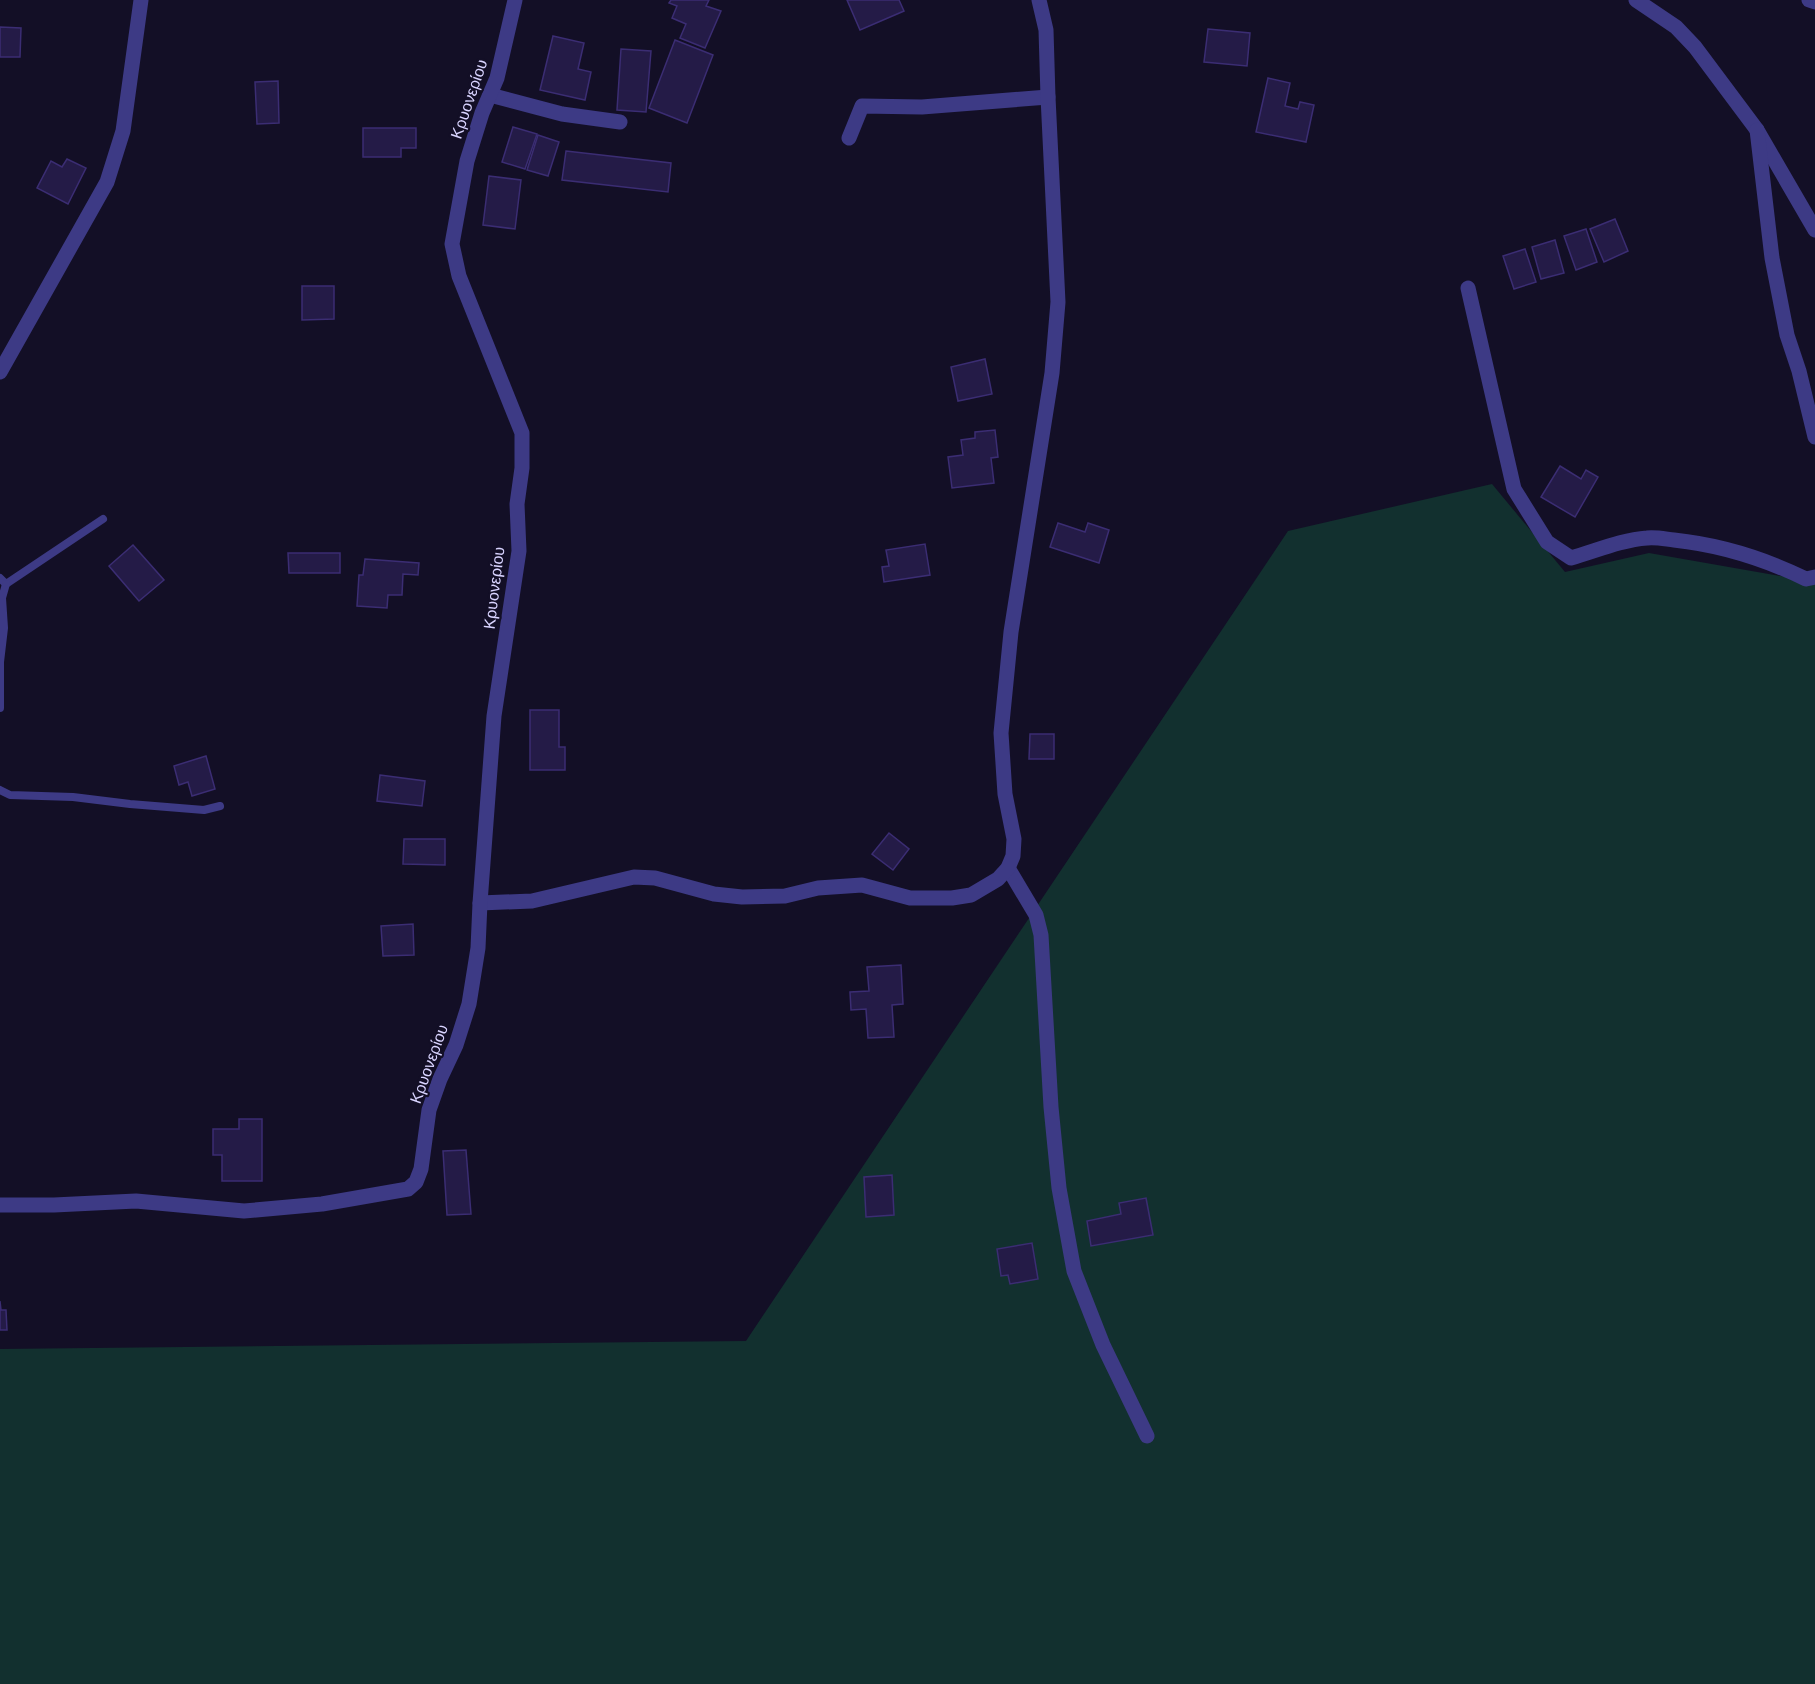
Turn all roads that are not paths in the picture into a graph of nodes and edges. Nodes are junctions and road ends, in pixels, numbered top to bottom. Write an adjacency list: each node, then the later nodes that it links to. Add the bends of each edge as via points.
1 (141, 0): 14 (street, via 123,131 106,182)
2 (515, 0): 7 (street, Κρυονερίου)
3 (1040, 0): 8 (street, via 1046,30)
4 (1636, 0): 10 (street, via 1676,27 1695,47)
5 (1809, 0): 6 (street)
6 (1815, 2)
7 (490, 95): 9 (street, via 561,114); 23 (street, Κρυονερίου, via 467,161 452,244 459,276 522,433 522,468 517,504 519,551 494,716)
8 (1048, 96): 11 (street, via 921,107 862,106); 22 (street, via 1058,302 1052,373 1011,632 1001,733 1005,794 1014,839)
9 (620, 122)
10 (1757, 130): 12 (street); 15 (street, via 1772,258 1786,335)
11 (849, 138)
12 (1815, 230)
13 (1468, 288): 17 (street, via 1514,489 1547,542 1571,558 1621,542 1648,538 1684,541 1749,555 1806,579)
14 (0, 372)
15 (1815, 437)
16 (103, 519): 18 (lane)
17 (1815, 576)
18 (3, 581): 19 (lane)
19 (0, 708)
20 (0, 790): 21 (lane, via 10,795 204,810)
21 (220, 806)
22 (1008, 868): 23 (street, via 971,895 952,898 910,897 862,885 818,888 785,896 742,897 634,877 532,901); 25 (street, via 1036,915 1041,935 1051,1107 1059,1188 1074,1272 1103,1345)
23 (480, 903): 24 (street, Κρυονερίου, via 469,1004 429,1110 421,1169 408,1189 322,1204 244,1211 136,1201)
24 (0, 1205)
25 (1147, 1436)

